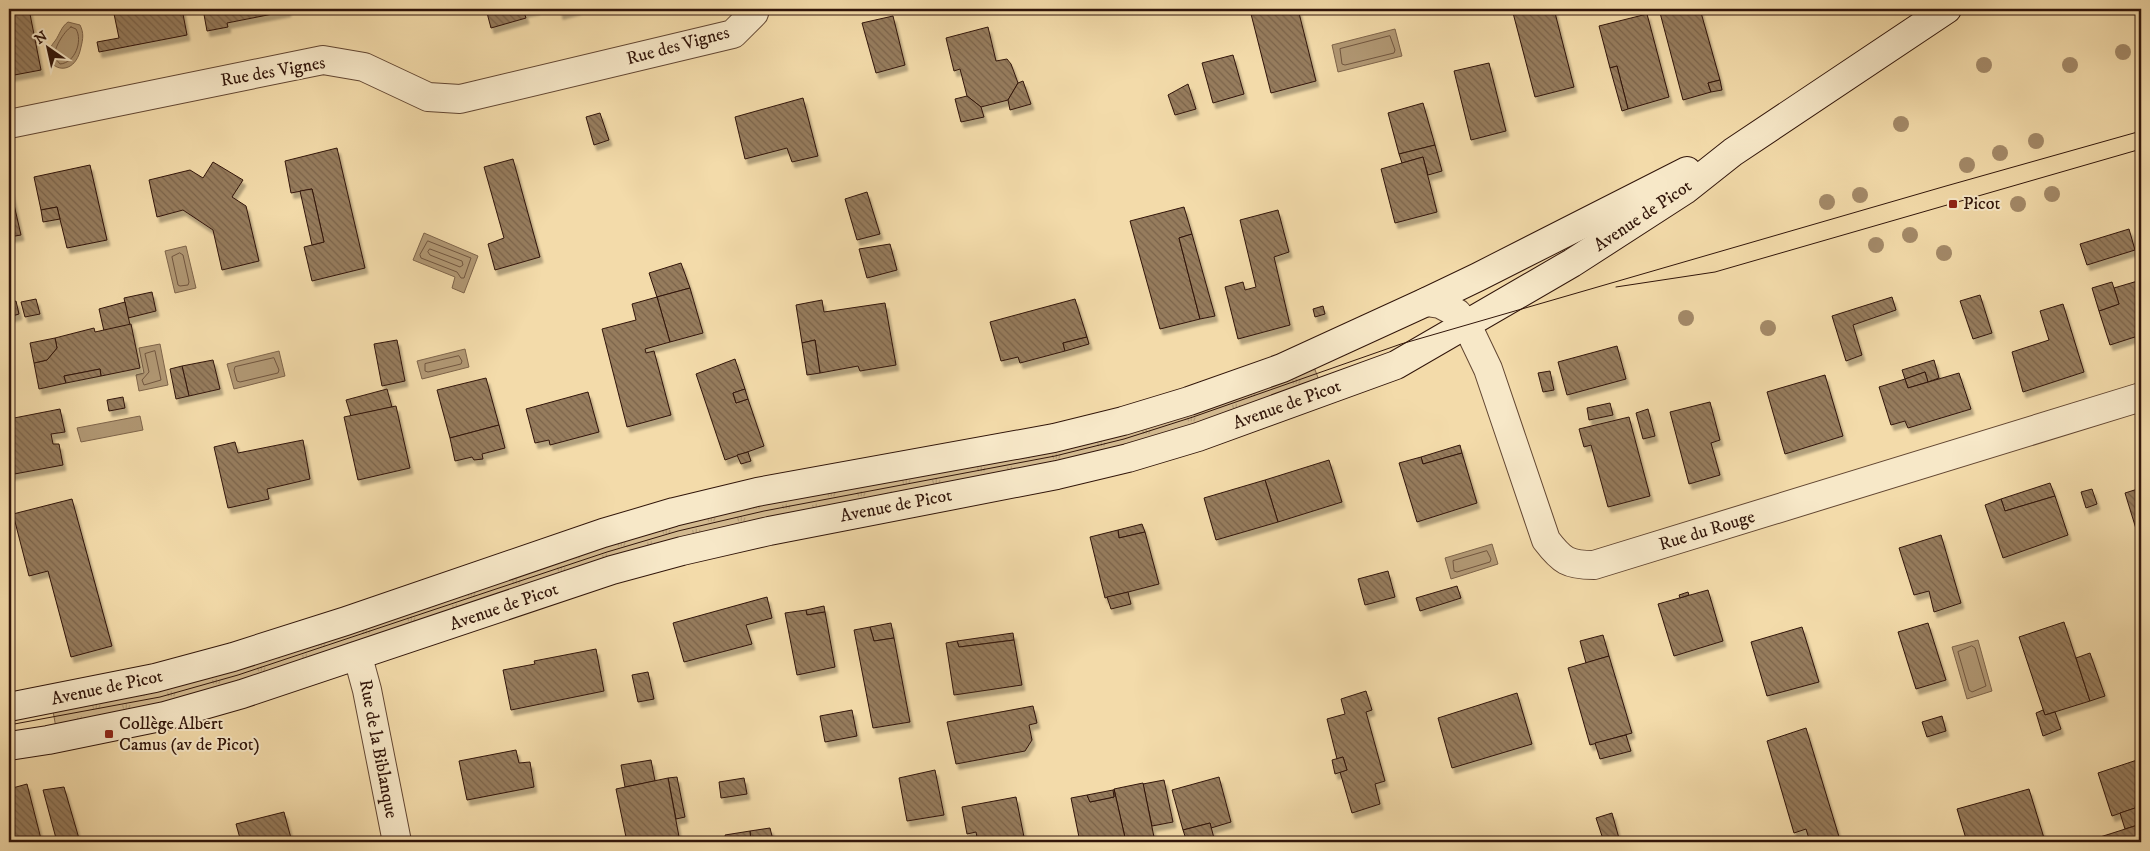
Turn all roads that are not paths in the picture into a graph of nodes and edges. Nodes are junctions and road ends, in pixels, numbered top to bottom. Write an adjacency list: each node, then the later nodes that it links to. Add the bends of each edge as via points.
1 (755, 9): 3 (street, Rue des Vignes, via 733,34 460,99 428,97 364,67 323,60)
2 (1947, 9): 4 (street, Avenue de Picot)
3 (9, 124)
4 (1733, 152): 5 (street, Avenue de Picot, via 1677,175); 6 (street, Avenue de Picot, via 1686,190)
5 (1426, 302): 6 (street, Rue du Rouge, via 1440,304 1457,314); 9 (street, Avenue de Picot, via 1282,368 1123,421 1054,438 758,492 674,512 233,657 155,678)
6 (1467, 325): 7 (street, Rue du Rouge, via 1488,369 1546,540 1559,558 1575,565 1594,565); 8 (street, Avenue de Picot, via 1396,365 1198,437 1128,458 682,551 612,570)
7 (2141, 398)
8 (358, 657): 10 (street, Avenue de Picot, via 165,716); 11 (street, Rue de la Biblanque)
9 (9, 707)
10 (9, 746)
11 (397, 842)

